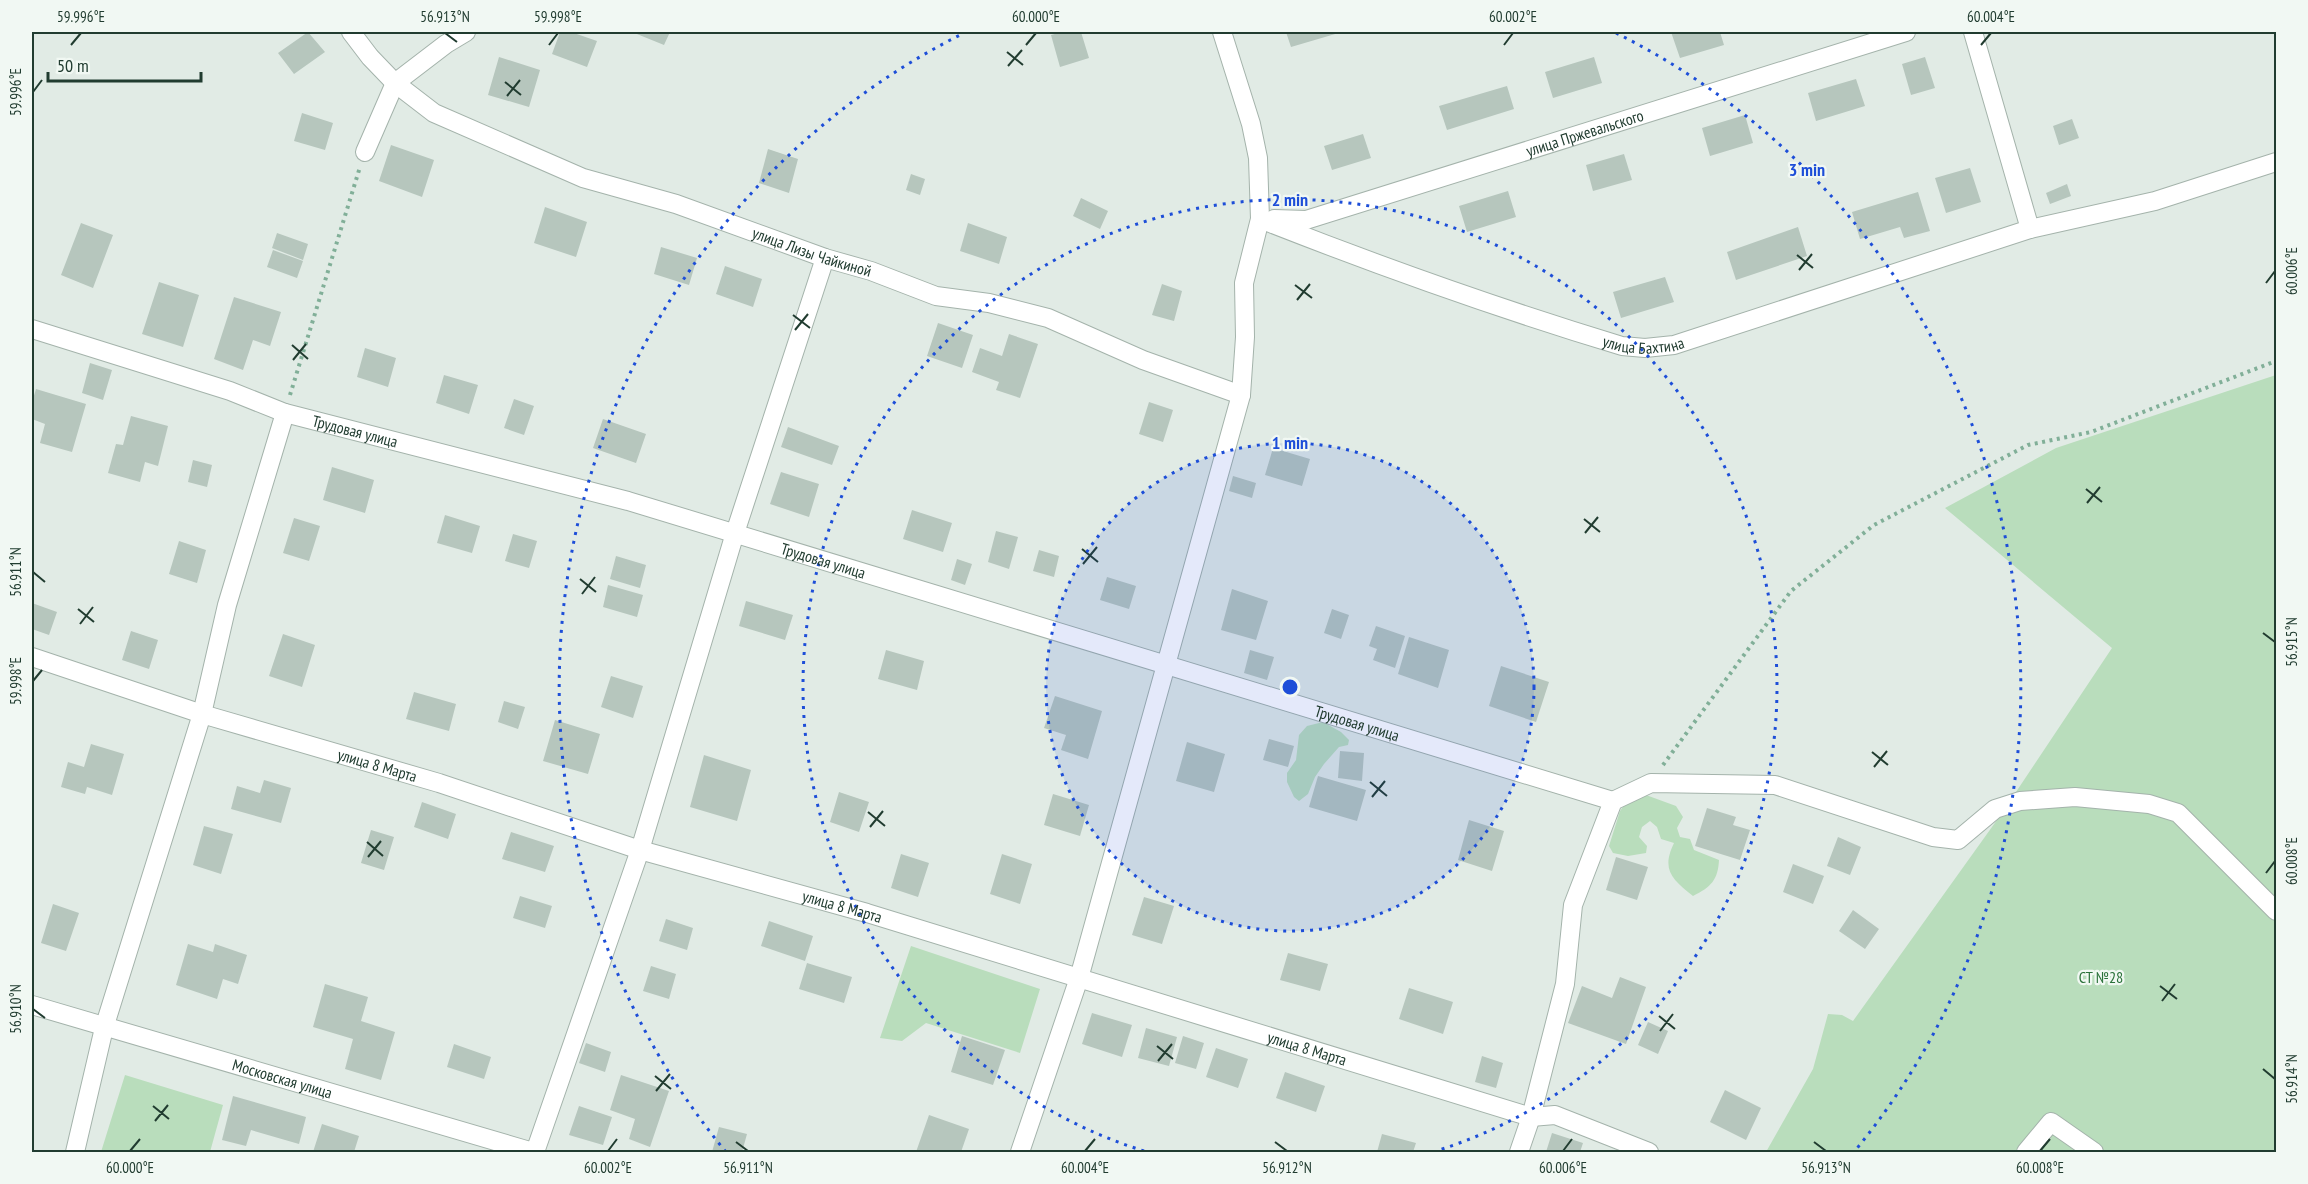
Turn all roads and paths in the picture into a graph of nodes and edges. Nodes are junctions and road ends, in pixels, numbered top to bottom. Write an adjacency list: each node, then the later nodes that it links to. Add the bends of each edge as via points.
1 (351, 32): 6 (street, улица Лизы Чайкиной)
2 (466, 32): 6 (street)
3 (1222, 32): 9 (street, via 1258,158)
4 (1906, 32): 9 (street, улица Пржевальского, via 1306,220)
5 (1973, 32): 10 (street)
6 (395, 83): 7 (street); 11 (street, улица Лизы Чайкиной, via 434,113 583,178 676,204)
7 (365, 152): 15 (path)
8 (2277, 162): 10 (street, улица Бахтина, via 2156,201)
9 (1260, 219): 10 (street, улица Бахтина, via 1466,295 1622,346 1645,348 1674,345); 14 (street, via 1244,283)
10 (2030, 229)
11 (825, 258): 14 (street, улица Лизы Чайкиной, via 936,296 989,303 1048,318 1152,364); 16 (street)
12 (32, 329): 15 (street, Трудовая улица, via 230,391)
13 (2277, 361): 20 (path, via 2091,432 2028,445 1875,525 1791,591)
14 (1241, 395): 18 (street)
15 (285, 413): 16 (street, Трудовая улица, via 537,477); 19 (street, via 226,605)
16 (735, 533): 18 (street, Трудовая улица); 22 (street)
17 (32, 657): 19 (street, улица 8 Марта)
18 (1165, 666): 21 (street, Трудовая улица); 24 (street)
19 (202, 714): 22 (street, улица 8 Марта, via 439,783); 26 (street)
20 (1651, 783): 21 (street); 23 (street, via 1775,785 1933,837 1958,840 1995,809 2009,803 2075,797 2149,804 2178,813)
21 (1613, 801): 27 (street, via 1573,905 1565,984)
22 (640, 850): 24 (street, улица 8 Марта, via 867,913); 29 (street)
23 (2277, 911)
24 (1079, 978): 27 (street, улица 8 Марта); 30 (street)
25 (32, 1005): 26 (street, Московская улица)
26 (104, 1028): 28 (street); 29 (street, Московская улица)
27 (1531, 1117): 31 (street); 32 (street, улица 8 Марта, via 1555,1115)
28 (75, 1152)
29 (534, 1152)
30 (1020, 1152)
31 (1519, 1152)
32 (1650, 1152)
33 (2026, 1152): 34 (street, via 2051,1122)
34 (2094, 1152)

